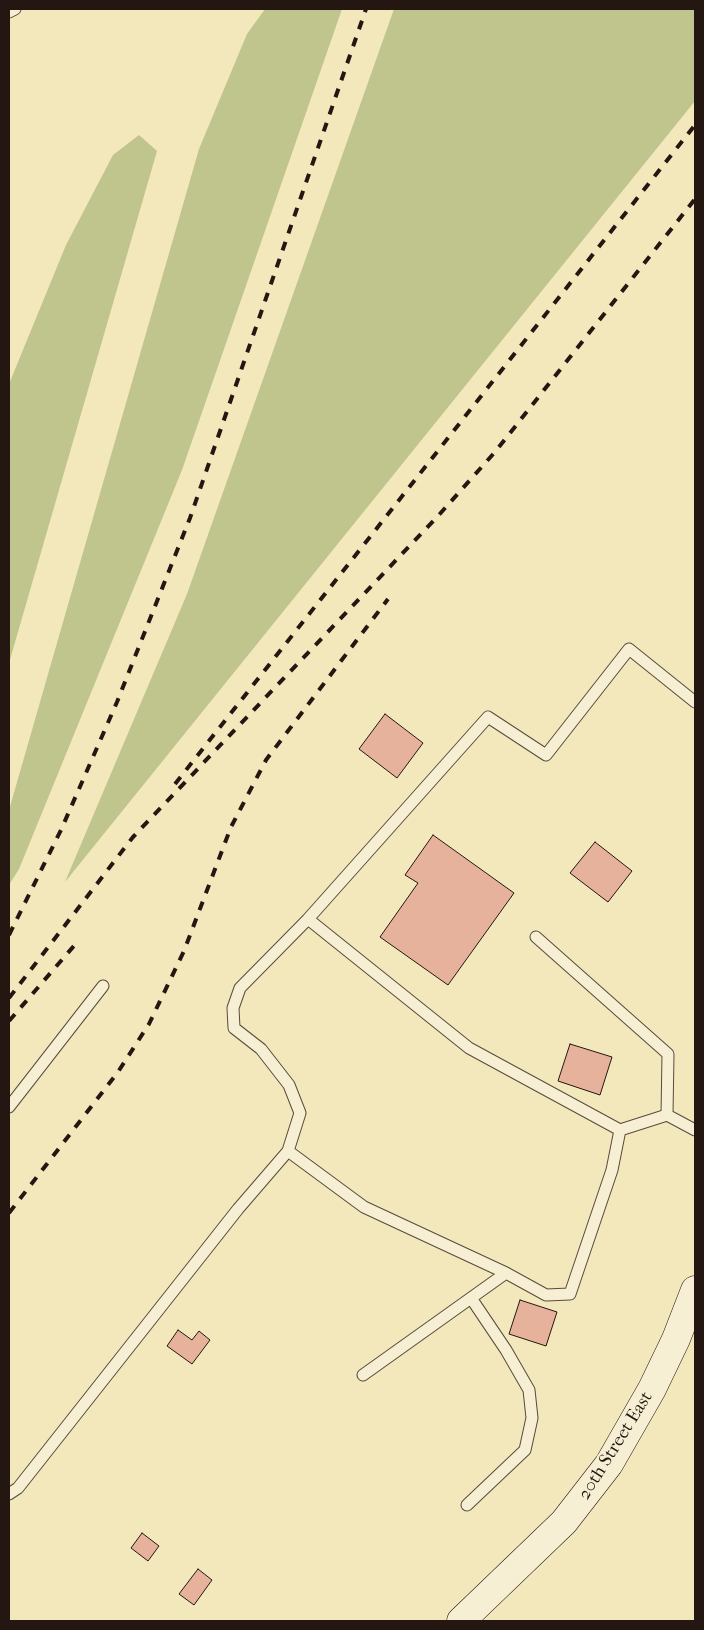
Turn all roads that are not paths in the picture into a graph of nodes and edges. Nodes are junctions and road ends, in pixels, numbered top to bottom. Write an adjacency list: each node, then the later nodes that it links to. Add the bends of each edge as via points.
1 (16, 9): 2 (lane)
2 (9, 12)
3 (695, 702): 4 (lane, via 629,649 546,755 488,717)
4 (308, 919): 9 (lane, via 469,1048); 11 (lane, via 240,988 232,1008 234,1028 261,1049 289,1085 300,1112)
5 (536, 938): 8 (lane, via 668,1054)
6 (103, 986): 7 (lane)
7 (9, 1107)
8 (667, 1114): 9 (lane); 10 (lane)
9 (620, 1130): 12 (lane, via 612,1170 570,1294 546,1295)
10 (695, 1130)
11 (288, 1151): 12 (lane, via 364,1207); 16 (lane, via 238,1209 18,1488)
12 (506, 1273): 14 (lane)
13 (695, 1290): 18 (street, 20th Street East, via 652,1389 603,1472 564,1522)
14 (471, 1298): 15 (lane); 17 (lane, via 528,1390 532,1418 525,1450)
15 (363, 1375)
16 (9, 1494)
17 (467, 1505)
18 (461, 1621)

